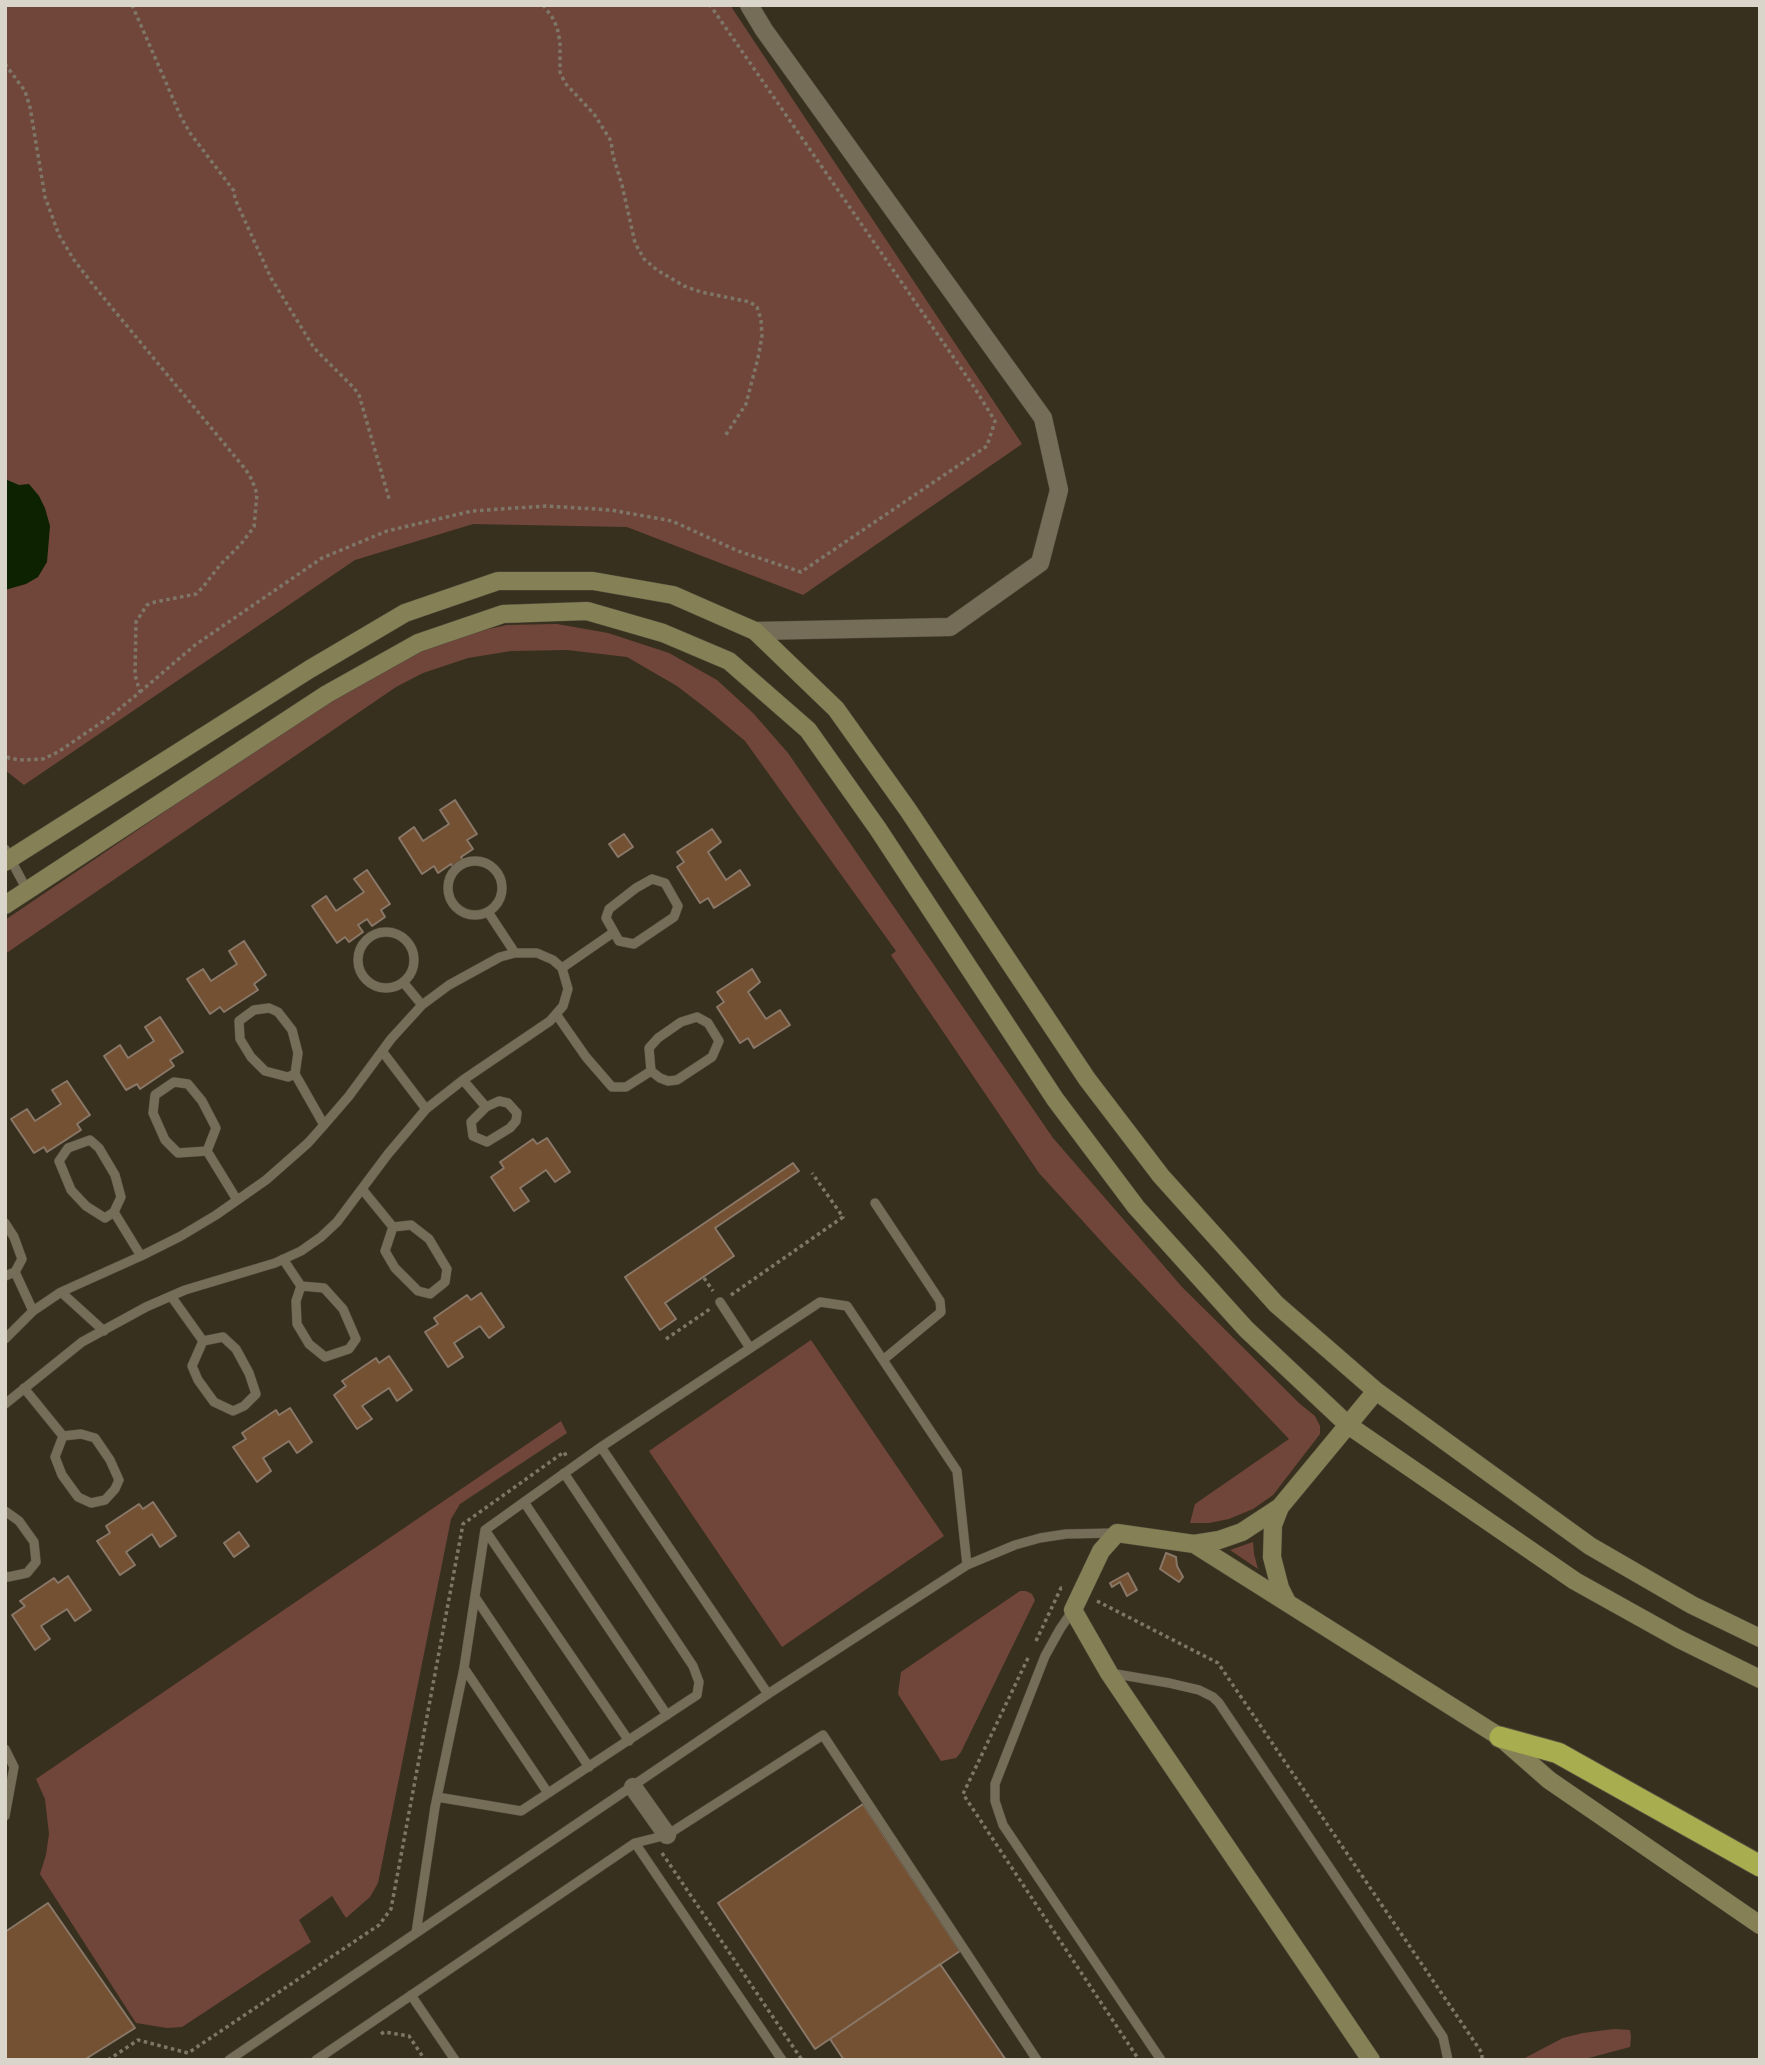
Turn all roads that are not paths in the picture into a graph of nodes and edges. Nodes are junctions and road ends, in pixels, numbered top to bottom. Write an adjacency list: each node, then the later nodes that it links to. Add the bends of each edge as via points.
1 (750, 5): 2 (street, via 1043,418 1059,490 1040,563 950,627)
2 (755, 631): 3 (main road, via 673,595 593,581 499,581 405,613); 41 (main road, via 835,709 1087,1079 1161,1176 1276,1304)
3 (7, 857): 4 (lane)
4 (27, 890): 5 (main road); 43 (main road, via 327,694 418,643 503,614 587,611 663,633 729,662 808,730 1055,1099 1136,1207 1246,1329)
5 (5, 905)
6 (488, 912): 6 (lane, via 500,900 498,874 485,863 460,865 449,880 449,898 470,915); 8 (lane)
7 (614, 932): 7 (lane, via 619,941 634,944 674,917 678,906 664,883 652,879 609,909 606,918); 9 (lane)
8 (514, 953): 9 (lane, via 537,953); 11 (lane, via 475,969)
9 (562, 968): 12 (lane, via 568,989)
10 (404, 982): 10 (lane, via 415,957 407,940 390,931 372,935 360,949 363,975 386,988); 11 (lane)
11 (422, 1005): 13 (lane)
12 (556, 1014): 14 (lane, via 612,1087 626,1087); 16 (lane)
13 (382, 1051): 18 (lane); 19 (lane)
14 (651, 1071): 14 (lane, via 667,1081 677,1080 712,1057 719,1041 708,1023 697,1017 658,1038 649,1048)
15 (295, 1074): 15 (lane, via 298,1053 292,1030 278,1012 254,1010 239,1021 240,1039 265,1071 288,1077); 19 (lane)
16 (463, 1080): 17 (lane); 18 (lane)
17 (486, 1107): 17 (lane, via 499,1101 517,1113 510,1128 486,1142 473,1136 471,1122)
18 (426, 1109): 21 (lane)
19 (324, 1125): 22 (lane, via 266,1180)
20 (207, 1151): 20 (lane, via 216,1128 188,1084 174,1082 155,1095 153,1113 165,1140 178,1153); 22 (lane)
21 (362, 1189): 26 (lane); 28 (lane, via 321,1237)
22 (237, 1200): 27 (lane)
23 (875, 1203): 39 (lane, via 940,1301 941,1312)
24 (114, 1212): 24 (lane, via 121,1196 99,1148 90,1140 68,1148 59,1161 71,1190 105,1218); 27 (lane)
25 (5, 1223): 29 (lane, via 22,1259)
26 (393, 1227): 26 (lane, via 385,1251 418,1291 430,1294 445,1282 447,1269 429,1239 411,1225)
27 (141, 1256): 31 (lane)
28 (283, 1259): 30 (lane); 32 (lane)
29 (10, 1274): 34 (lane)
30 (301, 1286): 30 (lane, via 297,1324 309,1344 325,1357 349,1349 356,1339 343,1309 324,1288)
31 (61, 1292): 34 (lane); 35 (lane)
32 (171, 1296): 35 (lane); 37 (lane)
33 (720, 1302): 38 (lane)
34 (33, 1311): 36 (lane)
35 (104, 1331): 40 (lane, via 82,1342)
36 (5, 1339)
37 (203, 1341): 37 (lane, via 192,1366 214,1402 233,1412 256,1394 249,1373 236,1349 223,1338)
38 (750, 1348): 39 (lane, via 820,1302 847,1306); 45 (lane)
39 (883, 1360): 53 (lane, via 957,1471)
40 (24, 1388): 42 (lane); 44 (lane)
41 (1376, 1391): 43 (main road); 58 (main road, via 1590,1546)
42 (5, 1404)
43 (1348, 1425): 48 (main road); 61 (main road, via 1575,1581)
44 (63, 1436): 44 (lane, via 55,1457 62,1475 78,1497 91,1503 106,1500 119,1480 110,1460 95,1438)
45 (601, 1447): 46 (lane); 62 (lane)
46 (564, 1473): 47 (lane); 63 (lane, via 694,1666 697,1695)
47 (524, 1502): 50 (lane); 63 (lane)
48 (1280, 1507): 52 (main road, via 1242,1532); 56 (main road, via 1273,1525 1272,1557)
49 (5, 1511): 54 (lane, via 19,1521 33,1542 36,1562 27,1573)
50 (485, 1530): 55 (lane); 65 (lane)
51 (1117, 1533): 52 (main road); 53 (lane, via 1040,1538); 57 (main road, via 1101,1551)
52 (1194, 1544): 56 (main road)
53 (967, 1565): 62 (lane)
54 (5, 1576)
55 (475, 1597): 59 (lane); 67 (lane)
56 (1287, 1602): 64 (main road)
57 (1073, 1610): 60 (main road); 83 (lane, via 1045,1656 995,1784 995,1801 1003,1825)
58 (1760, 1638)
59 (464, 1668): 69 (lane); 70 (lane)
60 (1110, 1673): 84 (main road); 85 (lane, via 1199,1690 1219,1703 1443,2037)
61 (1760, 1678)
62 (768, 1694): 68 (lane)
63 (667, 1715): 65 (lane)
64 (1500, 1737): 74 (highway, via 1558,1754); 75 (main road, via 1549,1780)
65 (629, 1741): 67 (lane)
66 (5, 1749): 71 (lane, via 14,1767)
67 (589, 1767): 69 (lane)
68 (633, 1787): 72 (street); 76 (lane)
69 (548, 1793): 70 (lane, via 520,1811)
70 (437, 1797): 76 (lane)
71 (5, 1816)
72 (659, 1837): 73 (lane); 82 (lane, via 823,1735)
73 (635, 1843): 77 (lane); 81 (lane)
74 (1760, 1866)
75 (1760, 1925)
76 (416, 1933): 78 (lane)
77 (411, 1995): 79 (lane); 80 (lane)
78 (229, 2060)
79 (316, 2060)
80 (455, 2060)
81 (782, 2060)
82 (1037, 2060)
83 (1161, 2060)
84 (1371, 2060)
85 (1447, 2060)

